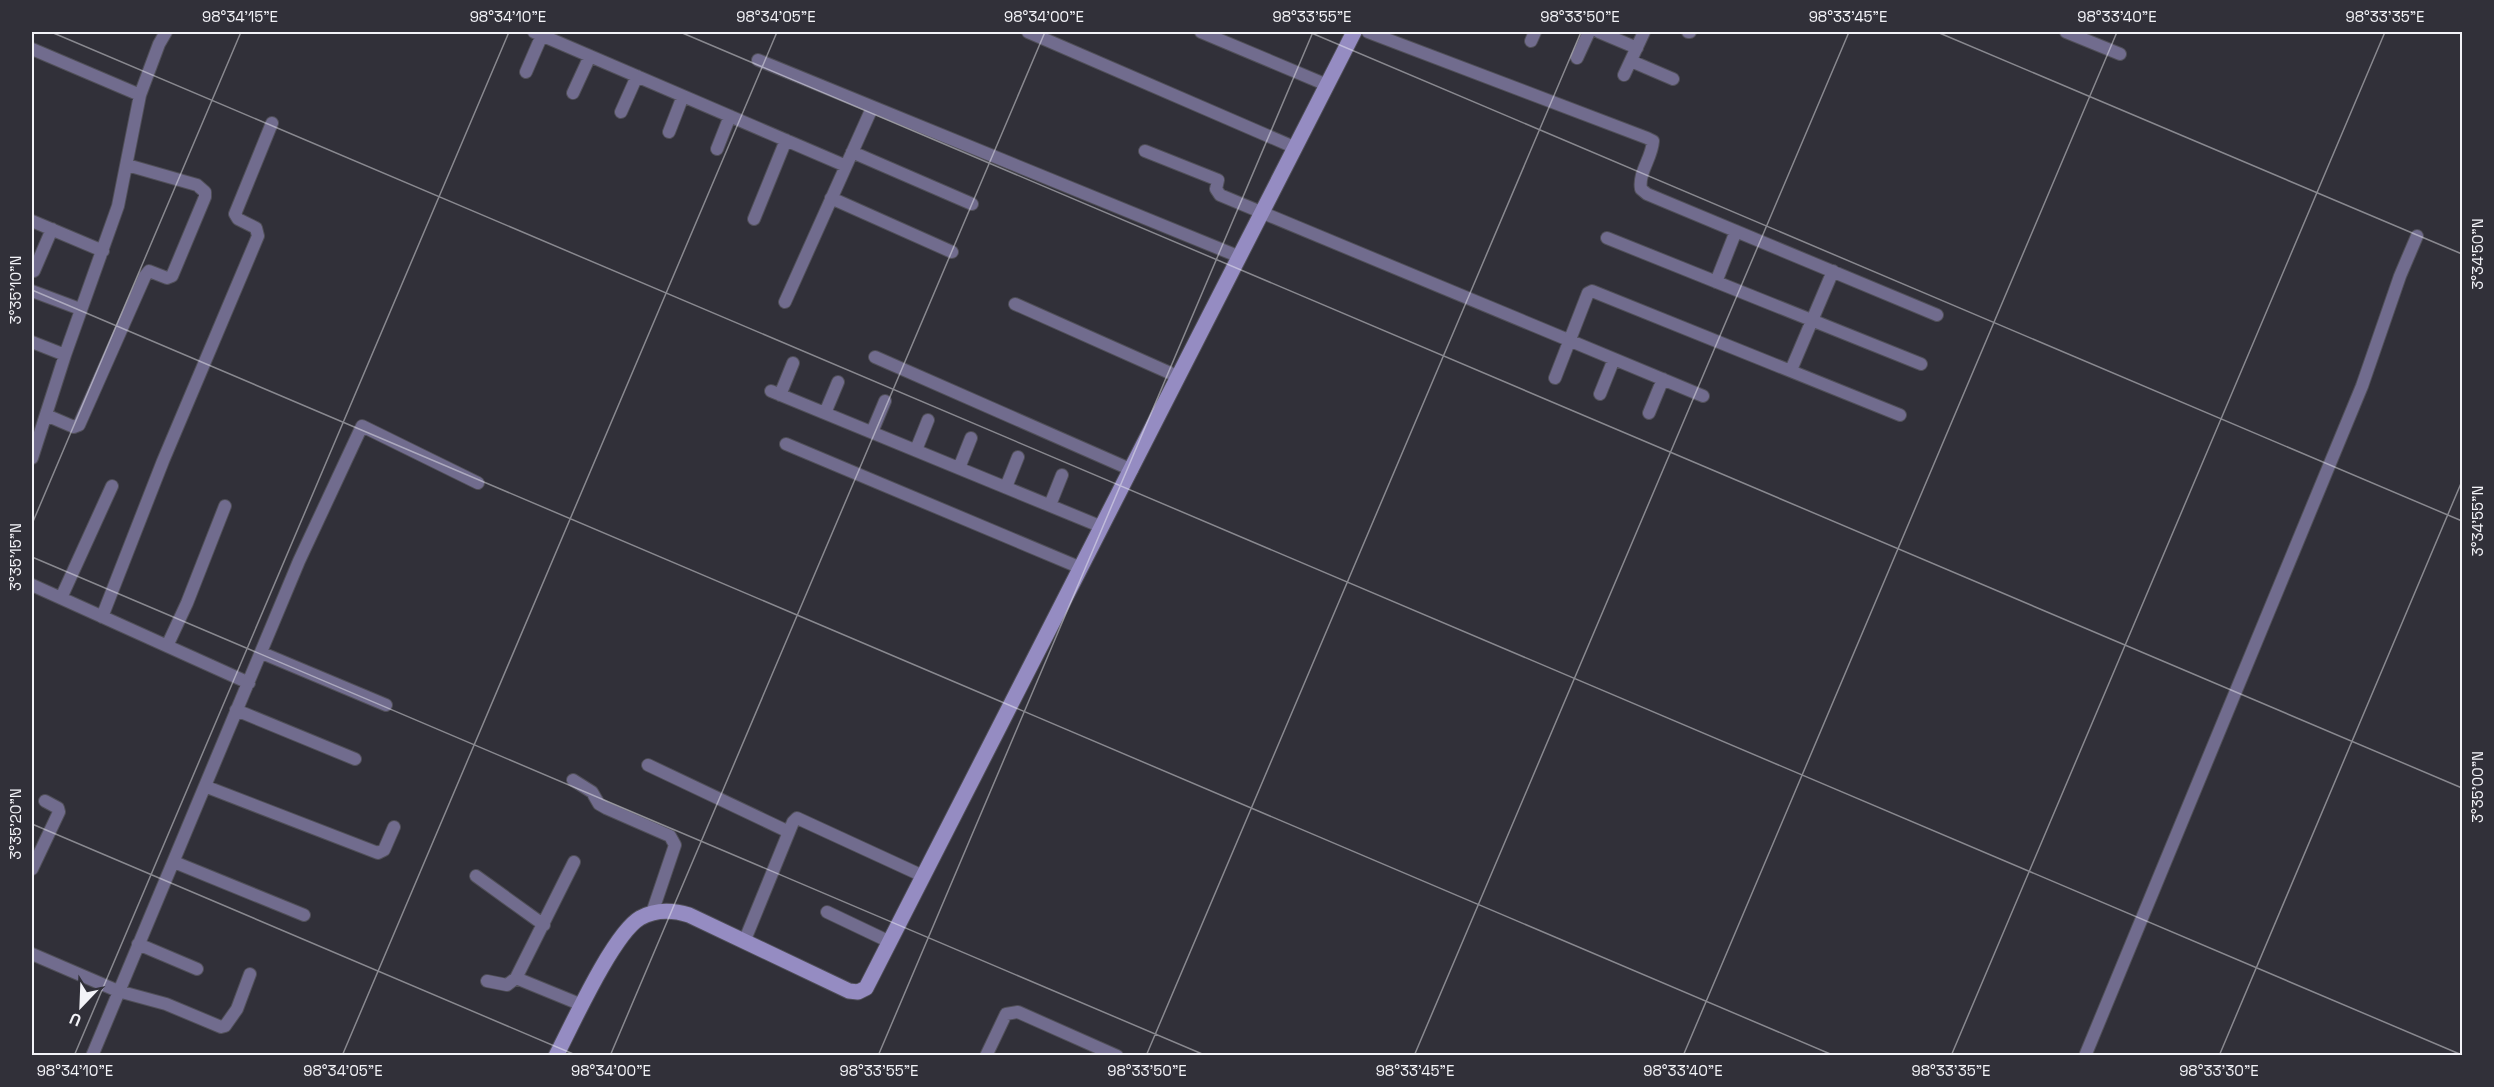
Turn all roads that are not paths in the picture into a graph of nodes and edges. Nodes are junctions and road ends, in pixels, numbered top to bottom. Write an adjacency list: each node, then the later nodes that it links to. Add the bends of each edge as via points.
1 (166, 32): 24 (street)
2 (1028, 32): 32 (street)
3 (1201, 32): 22 (street)
4 (1354, 32): 22 (street)
5 (1368, 32): 44 (street, via 1653,141 1641,189 1647,195)
6 (1589, 32): 15 (street)
7 (1599, 32): 11 (street)
8 (1644, 32): 11 (street)
9 (2069, 32): 13 (street)
10 (538, 33): 14 (street); 18 (street)
11 (1637, 48): 17 (street)
12 (32, 49): 24 (street)
13 (2120, 54)
14 (590, 56): 20 (street); 23 (street)
15 (1577, 58)
16 (758, 60): 26 (street)
17 (1631, 61): 19 (street); 21 (street)
18 (526, 72)
19 (1624, 75)
20 (637, 76): 25 (street); 27 (street)
21 (1673, 79)
22 (1327, 85): 32 (street)
23 (573, 93)
24 (140, 95): 36 (street)
25 (683, 96): 28 (street); 30 (street)
26 (872, 108): 35 (street); 49 (street)
27 (621, 112)
28 (730, 116): 31 (street); 33 (street)
29 (272, 123): 98 (street, via 236,210 238,219 256,228 258,236)
30 (669, 132)
31 (786, 140): 37 (street); 41 (street)
32 (1296, 148): 40 (street)
33 (717, 149)
34 (1145, 151): 40 (street, via 1218,180 1216,189 1220,195)
35 (852, 152): 37 (street); 39 (street)
36 (127, 165): 47 (street); 76 (street, via 197,185 204,196 172,276 167,278 150,271 145,276 79,425 74,427)
37 (846, 166): 38 (street)
38 (831, 198): 48 (street); 54 (street)
39 (972, 204)
40 (1263, 213): 49 (street); 59 (street)
41 (754, 219)
42 (32, 221): 43 (street)
43 (52, 229): 47 (street); 50 (street)
44 (1736, 231): 51 (street); 52 (street)
45 (2417, 236): 134 (street, via 2362,386)
46 (1607, 238): 52 (street)
47 (103, 251): 56 (street)
48 (952, 252)
49 (1240, 257): 67 (street)
50 (34, 271)
51 (1833, 271): 57 (street); 58 (street)
52 (1716, 282): 58 (street)
53 (32, 291): 56 (street)
54 (785, 302)
55 (1015, 304): 67 (street)
56 (80, 309): 61 (street)
57 (1938, 315)
58 (1812, 320): 65 (street); 66 (street)
59 (1570, 340): 63 (street); 66 (street, via 1592,291); 68 (street)
60 (32, 342): 61 (street)
61 (65, 355): 76 (street)
62 (874, 357): 87 (street)
63 (1614, 359): 69 (street); 71 (street)
64 (793, 363): 74 (street, via 776,393)
65 (1921, 364)
66 (1791, 370): 77 (street)
67 (1179, 377): 87 (street)
68 (1555, 378)
69 (1663, 380): 72 (street); 75 (street)
70 (838, 382): 74 (street)
71 (1600, 394)
72 (1703, 396)
73 (885, 401): 80 (street)
74 (825, 413): 80 (street)
75 (1649, 413)
76 (46, 415): 79 (street)
77 (1900, 415)
78 (928, 420): 83 (street)
79 (36, 428): 85 (street)
80 (872, 432): 83 (street)
81 (971, 438): 86 (street)
82 (786, 444): 95 (street)
83 (916, 450): 86 (street)
84 (1018, 457): 91 (street)
85 (32, 458)
86 (959, 468): 91 (street)
87 (1132, 470): 94 (street)
88 (1062, 475): 92 (street)
89 (478, 483): 100 (street, via 362,426 299,561)
90 (112, 486): 97 (street)
91 (1006, 487): 92 (street)
92 (1050, 505): 94 (street)
93 (225, 506): 99 (street)
94 (1102, 527): 95 (street)
95 (1081, 568): 115 (street)
96 (32, 585): 97 (street)
97 (61, 598): 98 (street)
98 (102, 617): 99 (street)
99 (167, 646): 101 (street)
100 (262, 653): 101 (street); 102 (street)
101 (249, 683): 103 (street)
102 (386, 705)
103 (236, 710): 104 (street); 107 (street)
104 (355, 759)
105 (648, 765): 110 (street)
106 (573, 780): 117 (street, via 592,792 599,804 673,839 675,845)
107 (207, 786): 109 (street, via 378,853 384,850); 111 (street)
108 (45, 801): 113 (street, via 59,812)
109 (393, 827)
110 (789, 832): 115 (street, via 797,818); 120 (street)
111 (174, 862): 118 (street); 122 (street)
112 (574, 862): 119 (street)
113 (32, 869)
114 (476, 876): 119 (street)
115 (923, 876): 121 (street)
116 (827, 912): 121 (street)
117 (652, 913): 120 (street, via 671,910 689,915); 129 (street, via 628,928)
118 (304, 915)
119 (544, 925): 126 (street)
120 (744, 942): 121 (street, via 858,992 866,988)
121 (890, 942)
122 (138, 944): 124 (street); 128 (street)
123 (32, 954): 128 (street)
124 (197, 969)
125 (250, 974): 128 (street, via 237,1009 221,1027 166,1004)
126 (516, 978): 127 (street, via 507,985); 129 (street)
127 (487, 981)
128 (118, 991): 130 (street)
129 (582, 1005): 131 (street)
130 (92, 1056)
131 (556, 1056)
132 (986, 1056): 133 (street, via 1006,1014 1018,1012)
133 (1117, 1056)
134 (2085, 1056)

